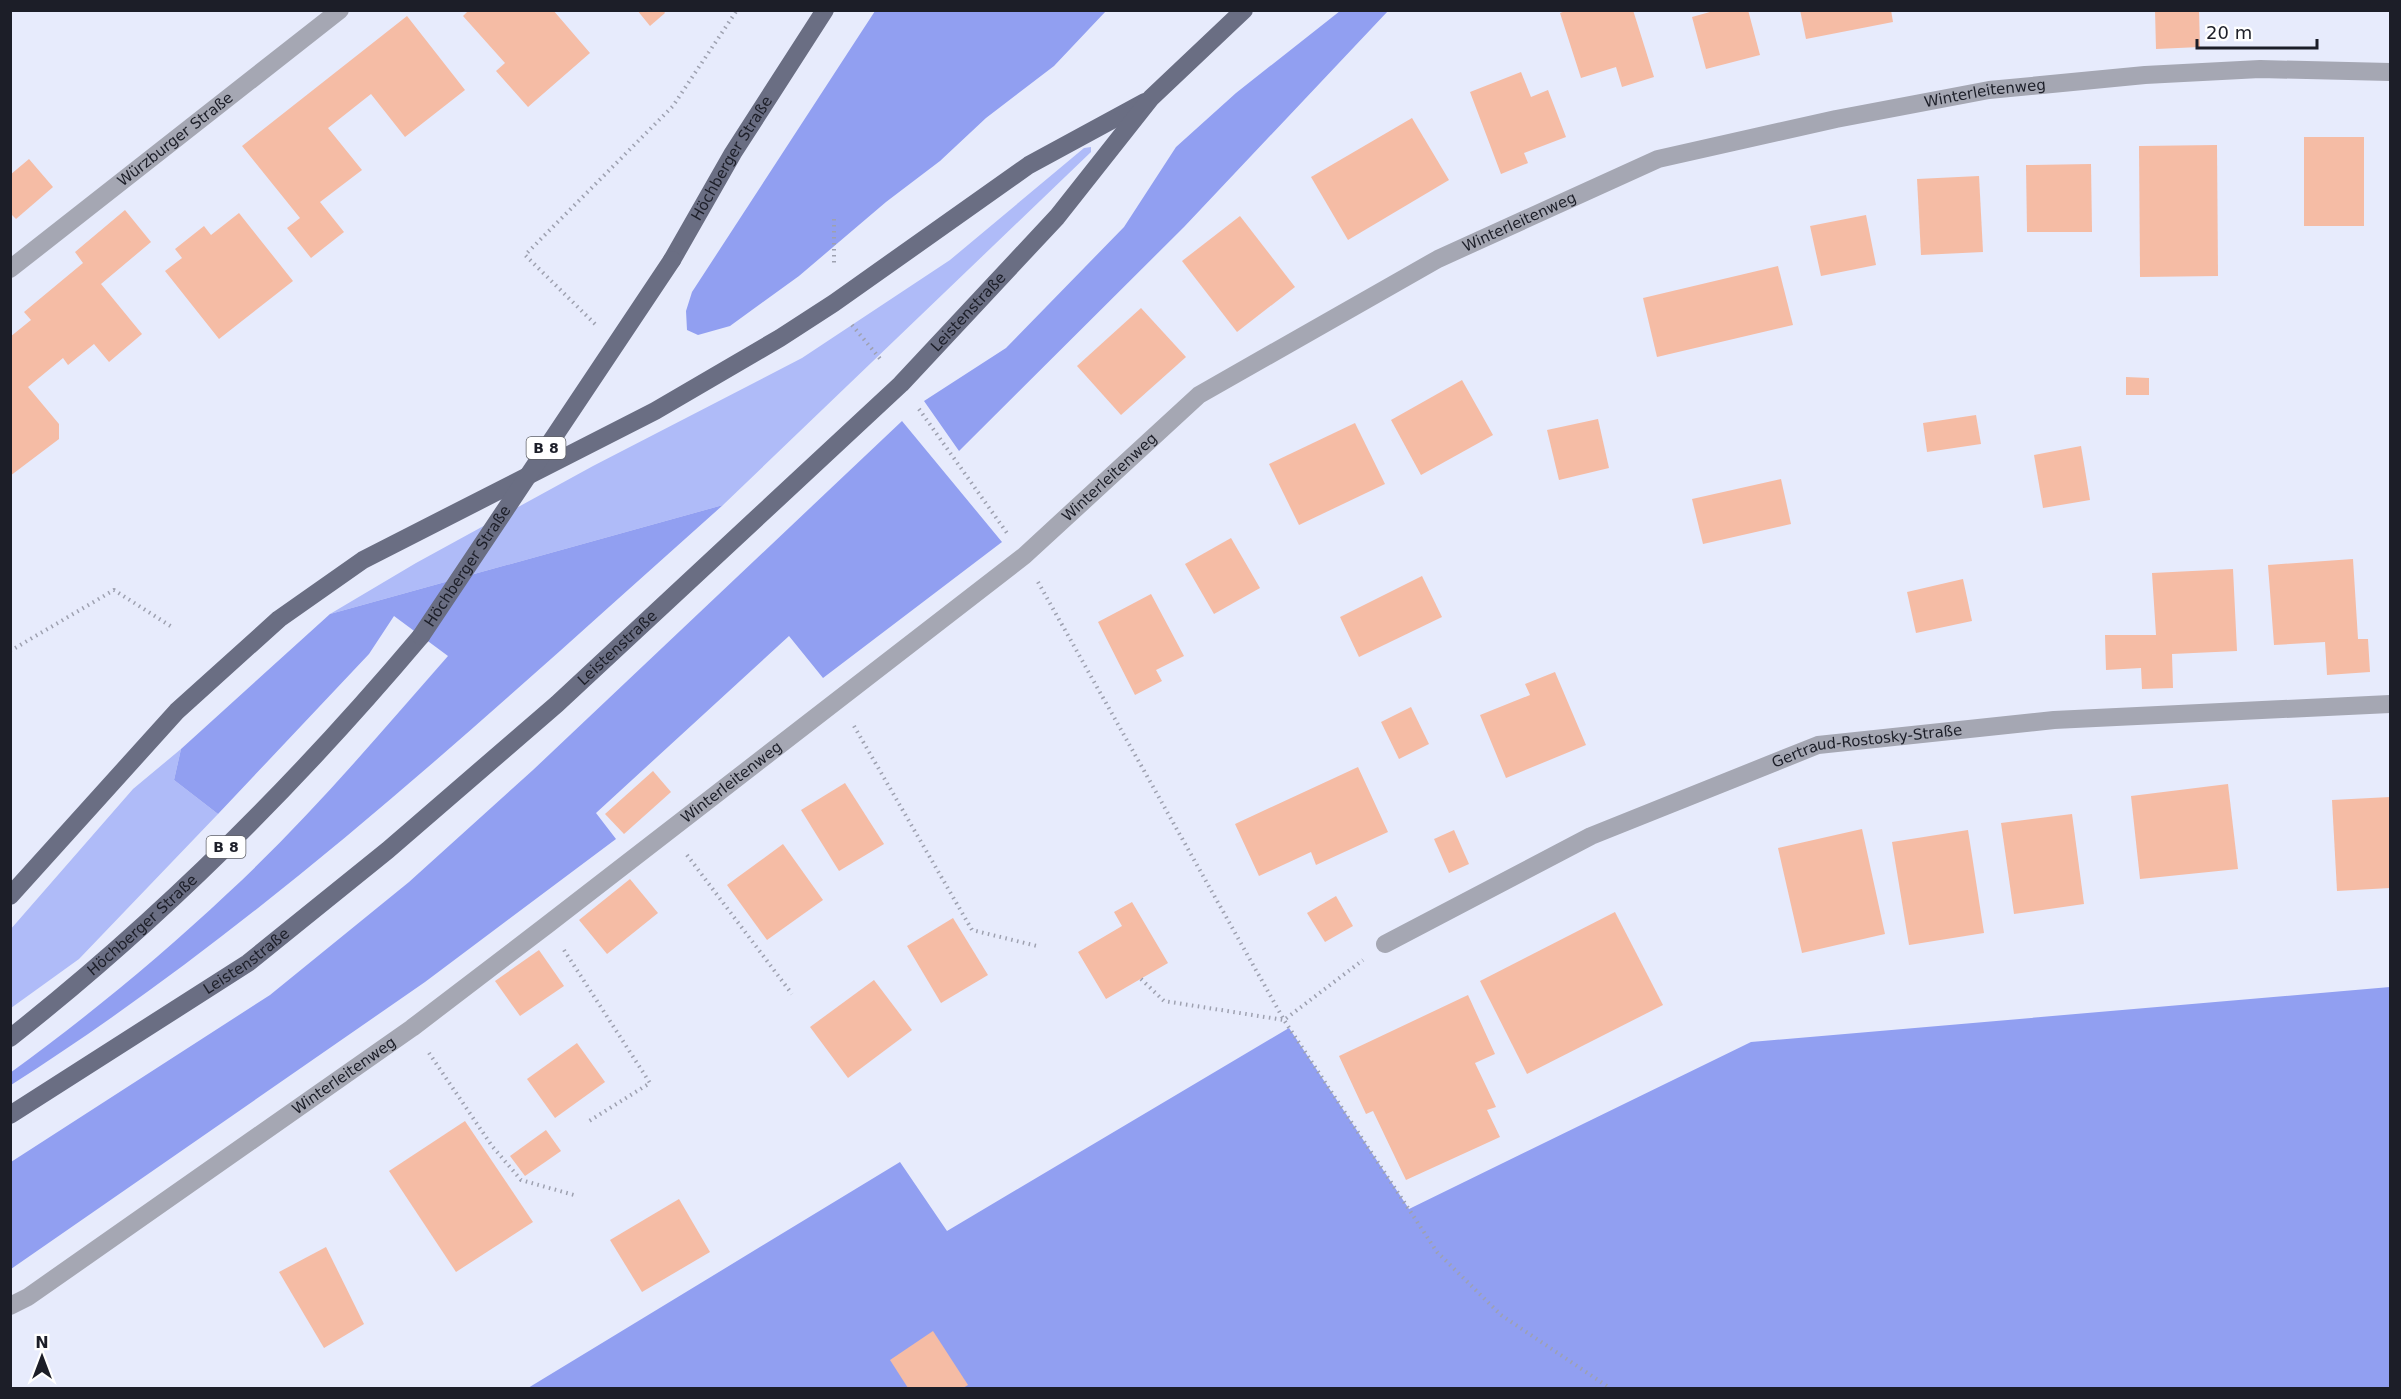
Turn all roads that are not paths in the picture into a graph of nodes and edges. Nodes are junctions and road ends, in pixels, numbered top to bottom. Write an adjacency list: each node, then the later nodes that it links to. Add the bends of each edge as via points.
1 (340, 10): 6 (street, Würzburger Straße)
2 (825, 10): 10 (main road, Höchberger Straße / B 8, bridge, via 733,153 672,260 421,636 365,702 241,833 96,970)
3 (1244, 10): 5 (main road, Leistenstraße)
4 (2391, 72): 12 (street, Winterleitenweg, via 2249,70 2145,75 1989,90 1836,119 1658,159 1438,259 1199,395 1024,556 547,925 412,1028)
5 (1151, 98): 8 (main road, Leistenstraße, via 1029,165 780,338 655,411 363,560 279,619 177,711); 11 (main road, Leistenstraße, via 1057,217 901,384 557,704 388,850 248,963)
6 (10, 269)
7 (2391, 704): 9 (street, Gertraud-Rostosky-Straße, via 2054,720 1818,745 1591,836)
8 (10, 896)
9 (1385, 944)
10 (10, 1038)
11 (10, 1115)
12 (10, 1306)

